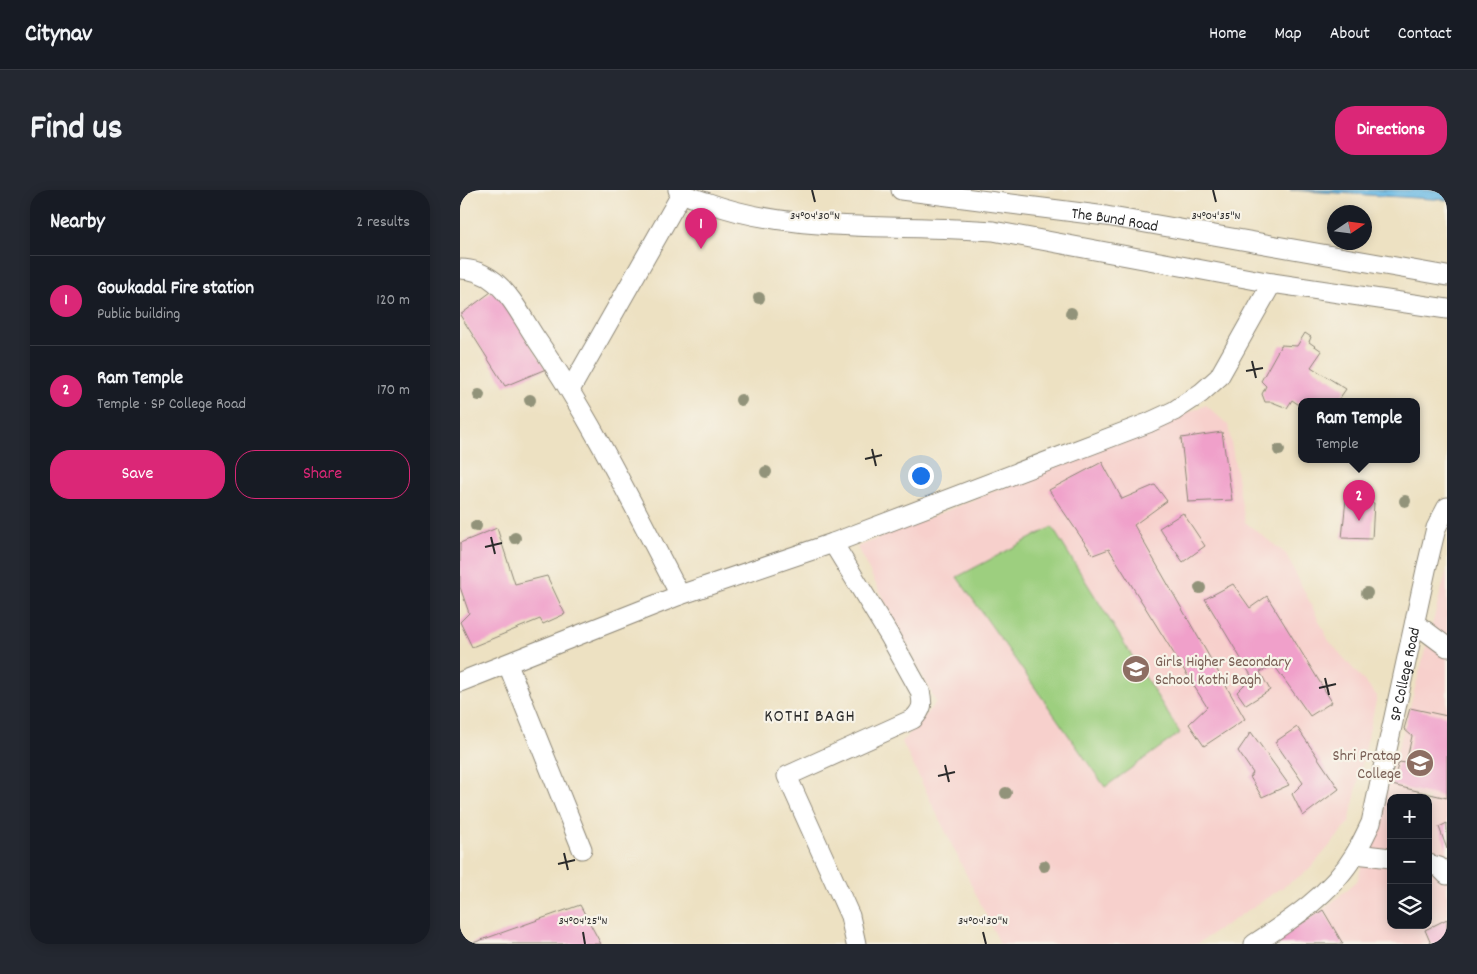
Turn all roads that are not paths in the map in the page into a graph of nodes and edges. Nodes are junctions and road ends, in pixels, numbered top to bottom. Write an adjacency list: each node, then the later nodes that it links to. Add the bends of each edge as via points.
1 (901, 190): 4 (street, The Bund Road, via 1106,216)
2 (680, 192): 5 (street, via 724,209 764,217 841,225 948,227 993,232); 7 (street)
3 (460, 269): 7 (street, via 480,273 506,293)
4 (1447, 276)
5 (1272, 283): 6 (street); 9 (street, via 1219,377 1201,394 1174,411)
6 (1447, 309)
7 (570, 390): 10 (street)
8 (1447, 507): 11 (street, SP College Road, via 1436,528)
9 (833, 543): 10 (street); 20 (street, via 889,635 920,691 922,701 922,709 913,719 787,776 850,916)
10 (680, 595): 13 (street)
11 (1415, 623): 12 (street); 16 (street, SP College Road, via 1371,823)
12 (1447, 647)
13 (508, 665): 14 (street); 15 (street)
14 (460, 682)
15 (582, 849)
16 (1356, 854): 17 (street); 21 (street, SP College Road, via 1338,878 1314,900)
17 (1387, 858)
18 (1432, 865): 19 (street)
19 (1447, 875)
20 (856, 944)
21 (1254, 944)

